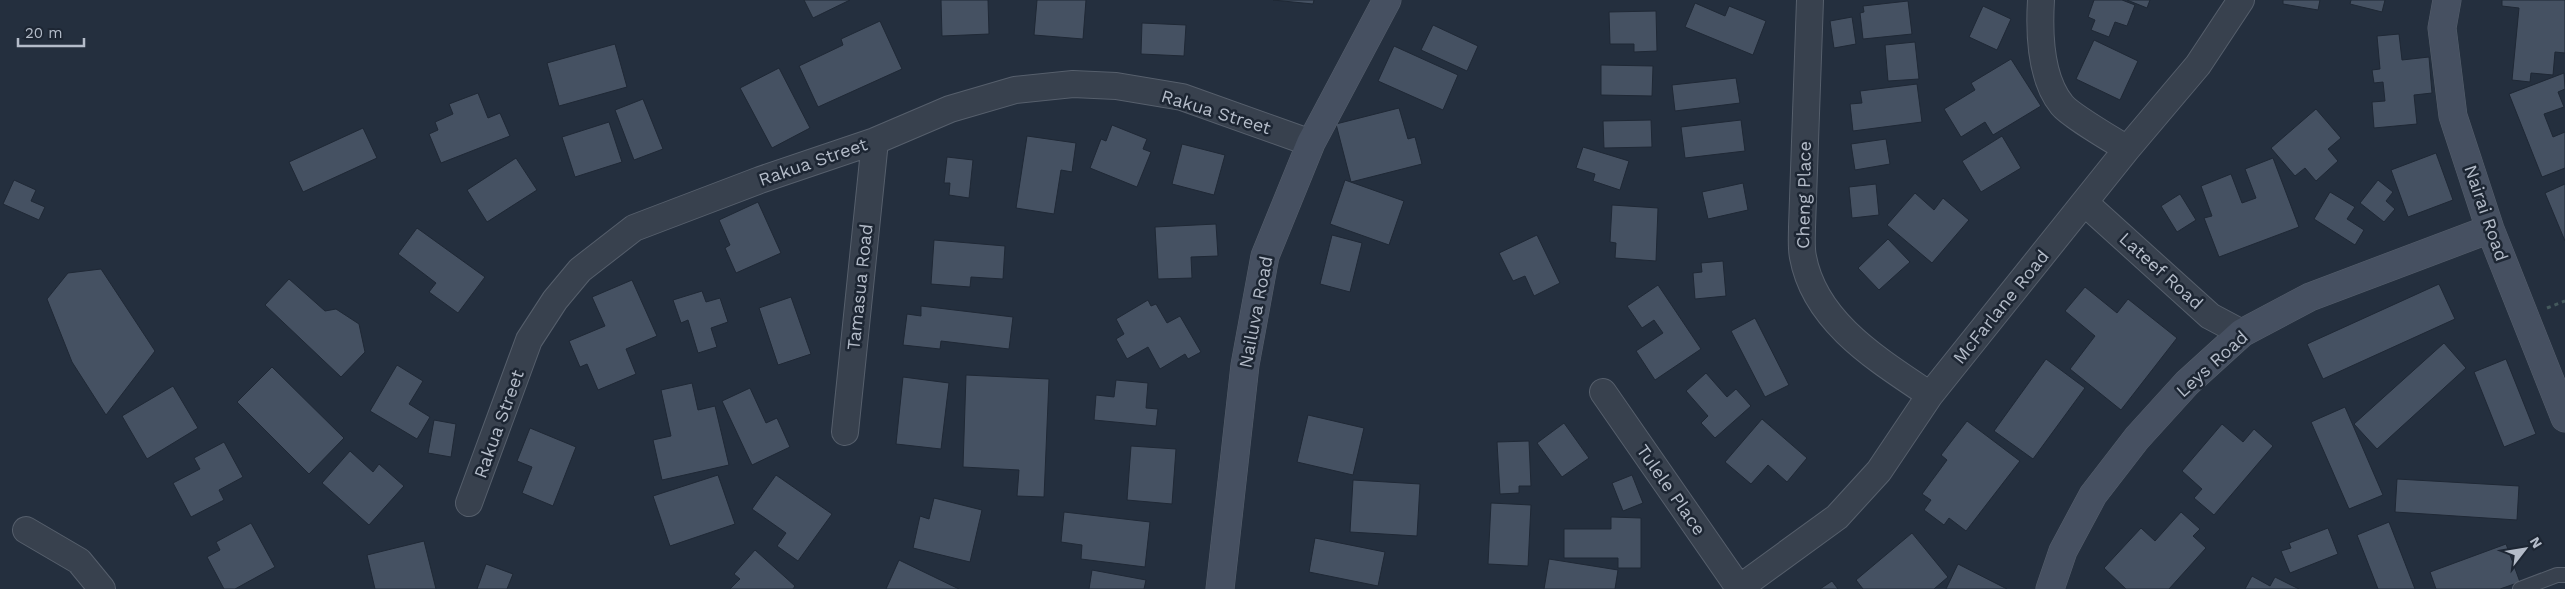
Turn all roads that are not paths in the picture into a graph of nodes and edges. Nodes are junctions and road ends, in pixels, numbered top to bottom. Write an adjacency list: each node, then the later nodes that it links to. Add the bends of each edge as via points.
1 (1387, 0): 7 (street, Nailuva Road)
2 (1810, 0): 13 (street, Cheng Place, via 1803,258 1813,286 1830,314 1861,348)
3 (2041, 0): 8 (street, via 2045,70 2062,106)
4 (2241, 0): 8 (street, McFarlane Road, via 2198,65)
5 (2447, 0): 10 (street, Nairai Road, via 2442,28 2453,116)
6 (875, 141): 7 (street, Rakua Street, via 950,109 1015,90 1073,84 1116,86 1182,97); 15 (street, Tamasua Road); 16 (street, Rakua Street, via 634,228 580,270 555,300 529,340)
7 (1311, 143): 20 (street, Nailuva Road, via 1265,256 1245,365)
8 (2126, 149): 9 (street, McFarlane Road)
9 (2085, 203): 11 (street, Lateef Road, via 2210,316); 13 (street, McFarlane Road)
10 (2490, 229): 11 (street, Leys Road, via 2310,297); 14 (street, Nairai Road)
11 (2242, 333): 22 (street, Leys Road, via 2174,397 2137,438 2093,496 2063,551)
12 (1603, 392): 21 (street, Tulele Place)
13 (1930, 395): 21 (street, McFarlane Road, via 1879,471 1837,517)
14 (2565, 418)
15 (845, 432)
16 (469, 503)
17 (26, 530): 19 (street, via 79,561)
18 (2565, 575): 23 (lane, via 2556,575)
19 (102, 589)
20 (1220, 589)
21 (1738, 589)
22 (2050, 589)
23 (2520, 589)

